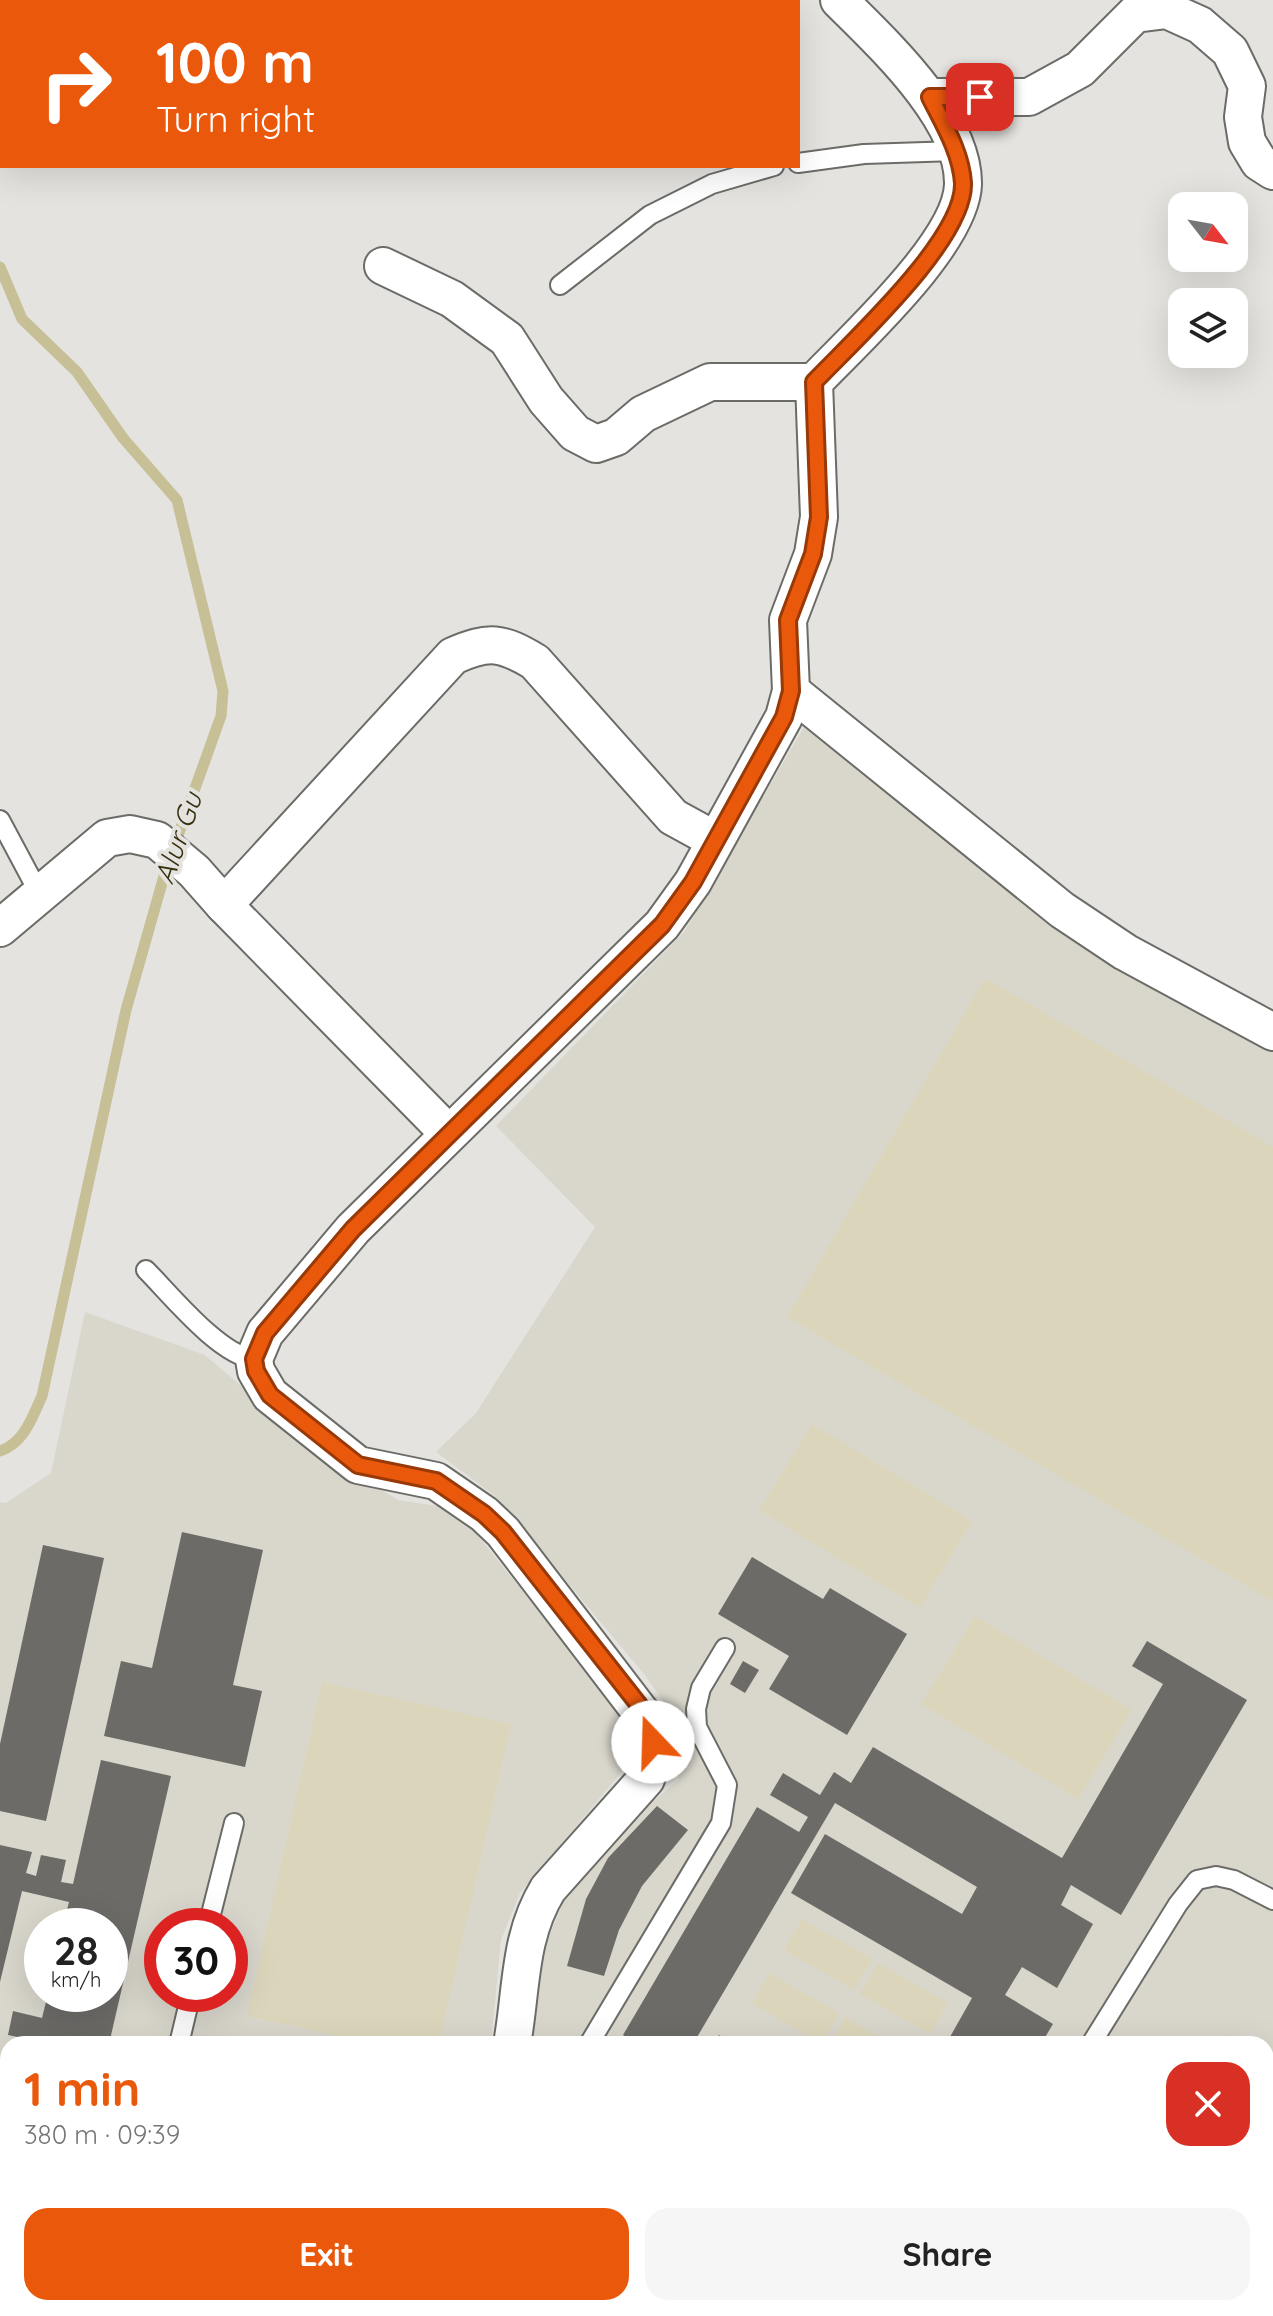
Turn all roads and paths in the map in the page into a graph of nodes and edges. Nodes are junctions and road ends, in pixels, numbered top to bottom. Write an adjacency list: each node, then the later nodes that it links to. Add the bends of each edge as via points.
1 (839, 0): 2 (street)
2 (930, 97): 3 (street); 6 (street, via 1029,97 1080,69 1135,14 1167,10 1200,25 1230,51 1247,86 1247,142 1259,162)
3 (956, 151): 4 (lane); 9 (street, via 963,185 951,221 931,255)
4 (800, 163)
5 (767, 168): 8 (lane, via 712,184 650,215)
6 (1273, 171)
7 (383, 266): 9 (street, via 452,299 507,339 546,400 575,433 596,444 710,382)
8 (560, 285)
9 (814, 382): 10 (street, via 819,517 813,554 788,620)
10 (791, 691): 12 (street, via 775,738); 16 (street, via 1062,910 1125,952)
11 (0, 820): 13 (lane)
12 (715, 840): 14 (street, via 673,817 535,662 508,646 478,645 453,656); 17 (street, via 662,925)
13 (39, 893): 14 (street, via 107,838 130,834 157,840); 15 (street)
14 (224, 905): 17 (street)
15 (0, 928)
16 (1273, 1032)
17 (448, 1133): 19 (street, via 353,1229 265,1333)
18 (146, 1270): 19 (lane, via 222,1344)
19 (254, 1359): 26 (street, via 270,1395 358,1465 436,1481 484,1514 528,1560 649,1723 652,1761 646,1779 537,1907 522,1956)
20 (725, 1648): 27 (lane, via 701,1688 696,1709 697,1727 727,1785 721,1823)
21 (234, 1823): 23 (lane)
22 (1273, 1900): 28 (lane, via 1234,1880 1197,1880)
23 (213, 1908)
24 (187, 2012): 25 (lane)
25 (181, 2036)
26 (513, 2036)
27 (594, 2036)
28 (1096, 2036)

